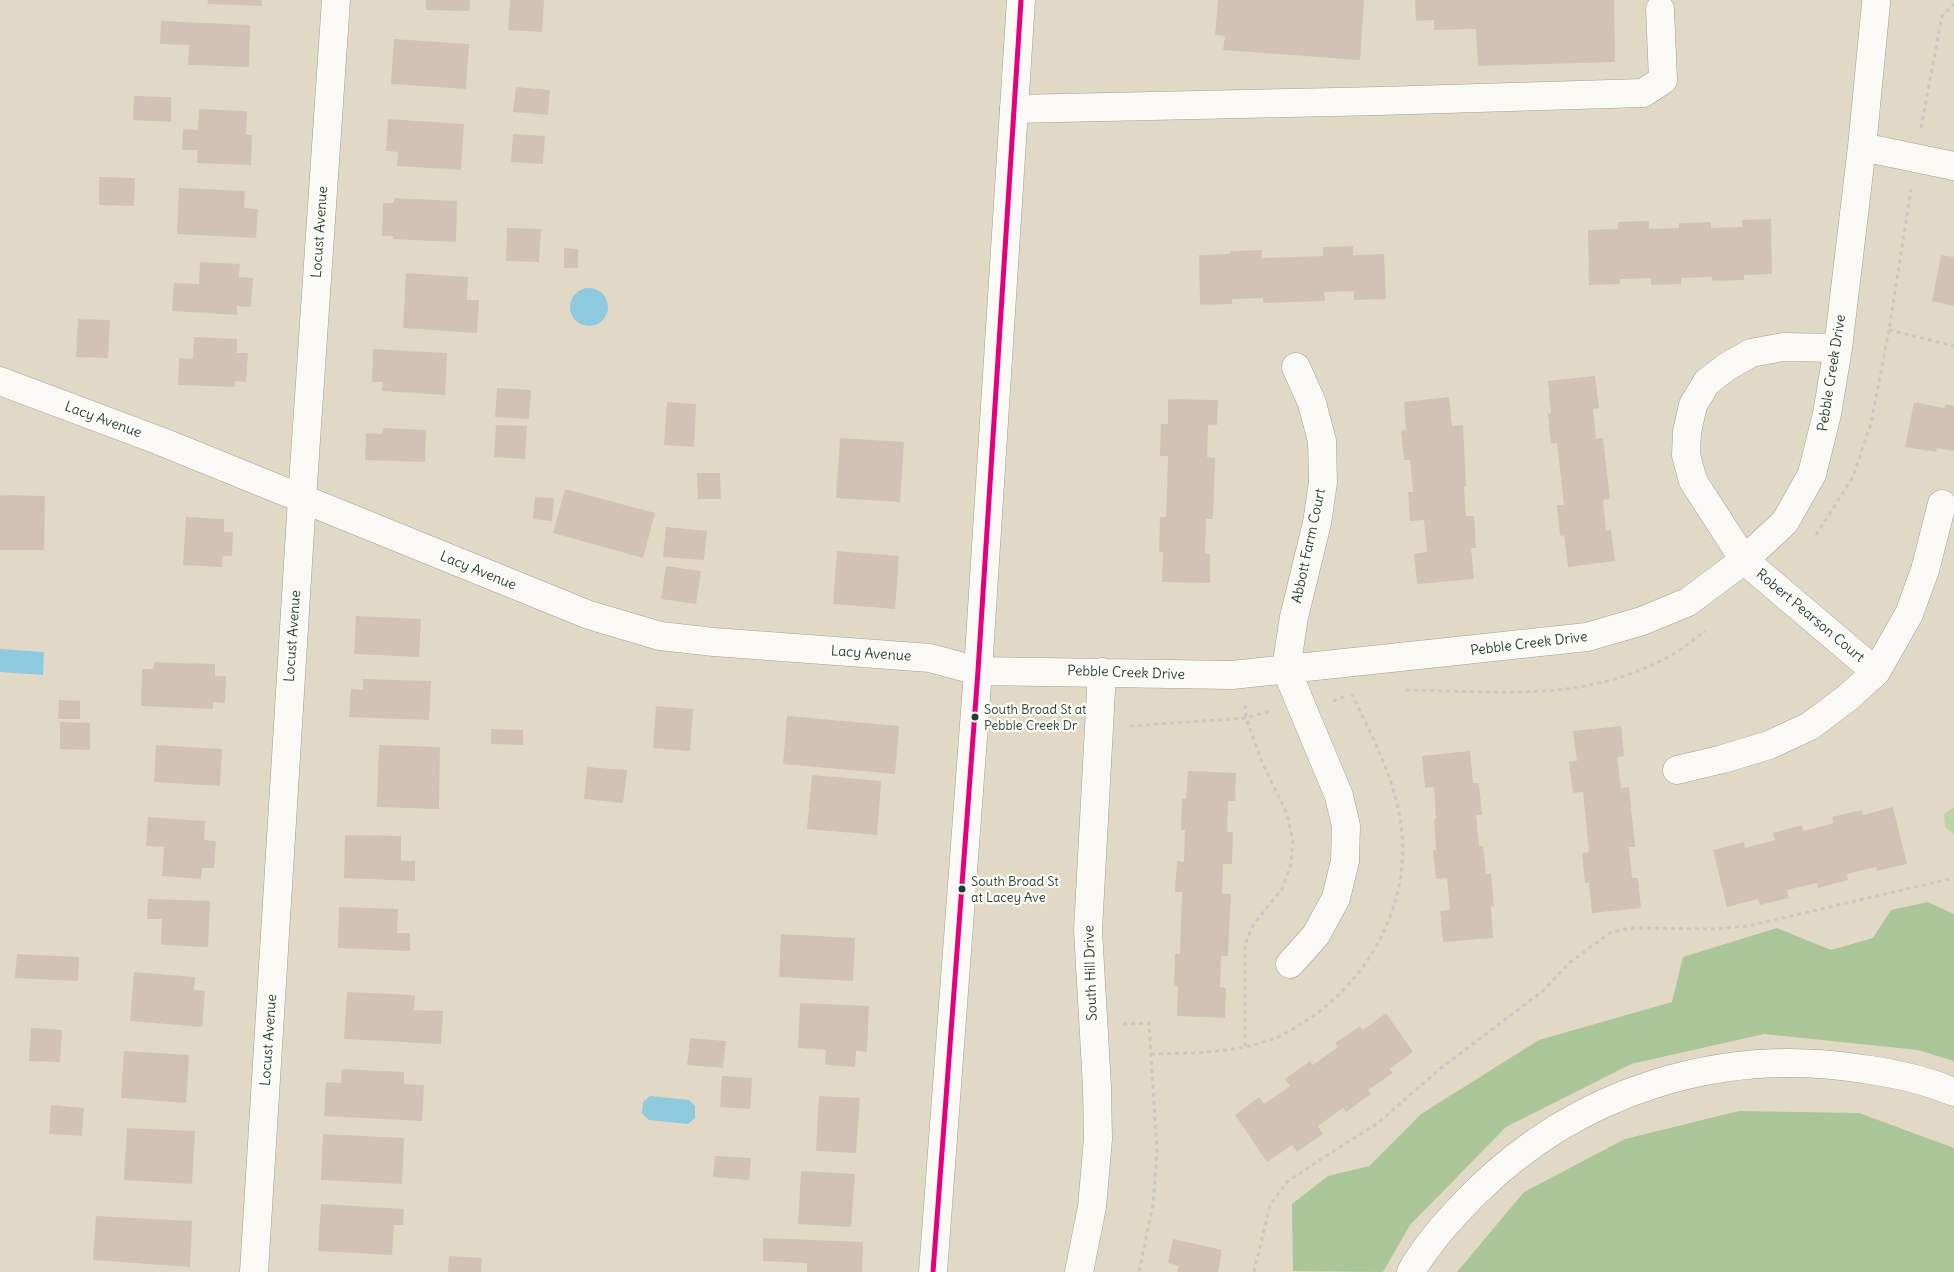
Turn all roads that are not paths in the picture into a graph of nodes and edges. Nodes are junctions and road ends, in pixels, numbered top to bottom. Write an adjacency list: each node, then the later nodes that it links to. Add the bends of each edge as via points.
1 (336, 0): 11 (main road, Locust Avenue)
2 (1021, 0): 5 (main road)
3 (1876, 3): 6 (main road, Pebble Creek Drive)
4 (1660, 9): 5 (main road, via 1663,80 1643,93)
5 (1014, 109): 15 (main road)
6 (1862, 147): 7 (main road); 8 (main road, Pebble Creek Drive)
7 (1954, 166)
8 (1838, 348): 13 (main road, Pebble Creek Drive, via 1827,414 1812,474 1785,522); 13 (main road, Robert Pearson Court, via 1783,347 1751,353 1707,382 1693,405 1686,455 1693,481)
9 (1296, 367): 14 (main road, Abbott Farm Court, via 1312,403 1322,441 1323,482)
10 (0, 381): 11 (main road, Lacy Avenue, via 160,441)
11 (302, 500): 15 (main road, Lacy Avenue, via 589,615 660,636 930,658); 21 (main road, Locust Avenue)
12 (1942, 504): 17 (main road, Robert Pearson Court, via 1925,570 1909,614)
13 (1744, 560): 14 (main road, Pebble Creek Drive, via 1688,602 1642,621 1587,637); 17 (main road, Robert Pearson Court)
14 (1286, 669): 16 (main road, Pebble Creek Drive, via 1242,674); 19 (main road, via 1339,796 1346,826 1345,861 1336,898 1316,935)
15 (978, 671): 16 (main road, Pebble Creek Drive); 22 (main road)
16 (1102, 672): 23 (main road, South Hill Drive, via 1088,930 1098,1139 1092,1207)
17 (1876, 672): 18 (main road, Robert Pearson Court, via 1810,726 1769,745)
18 (1677, 770)
19 (1290, 964)
20 (1954, 1092): 24 (main road, via 1891,1073 1829,1063 1757,1063 1712,1069 1651,1084 1593,1107 1546,1135 1496,1173 1451,1217)
21 (254, 1272)
22 (933, 1272)
23 (1079, 1272)
24 (1411, 1272)

